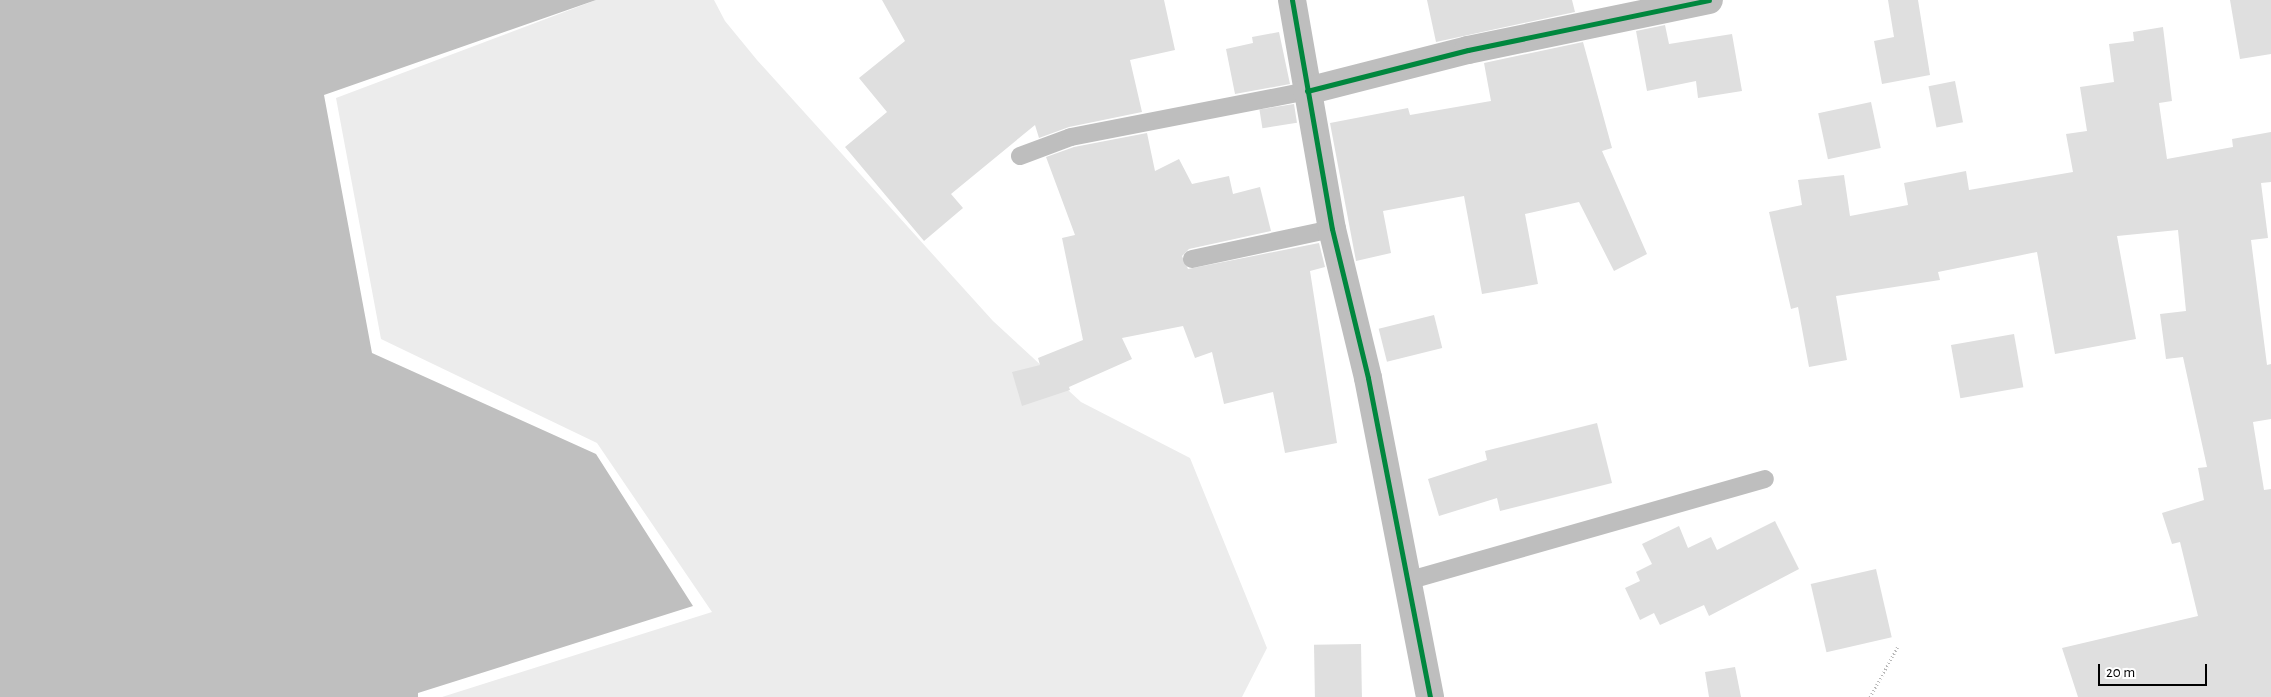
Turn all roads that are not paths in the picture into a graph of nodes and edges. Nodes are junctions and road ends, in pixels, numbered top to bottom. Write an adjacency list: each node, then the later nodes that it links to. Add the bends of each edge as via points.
1 (1292, 0): 3 (street)
2 (1709, 0): 3 (street, via 1468,50)
3 (1307, 91): 4 (lane, via 1071,137); 5 (street)
4 (1020, 156)
5 (1332, 229): 6 (lane); 8 (street, via 1368,378)
6 (1192, 260)
7 (1765, 479): 8 (lane)
8 (1407, 582): 9 (street)
9 (1430, 697)

